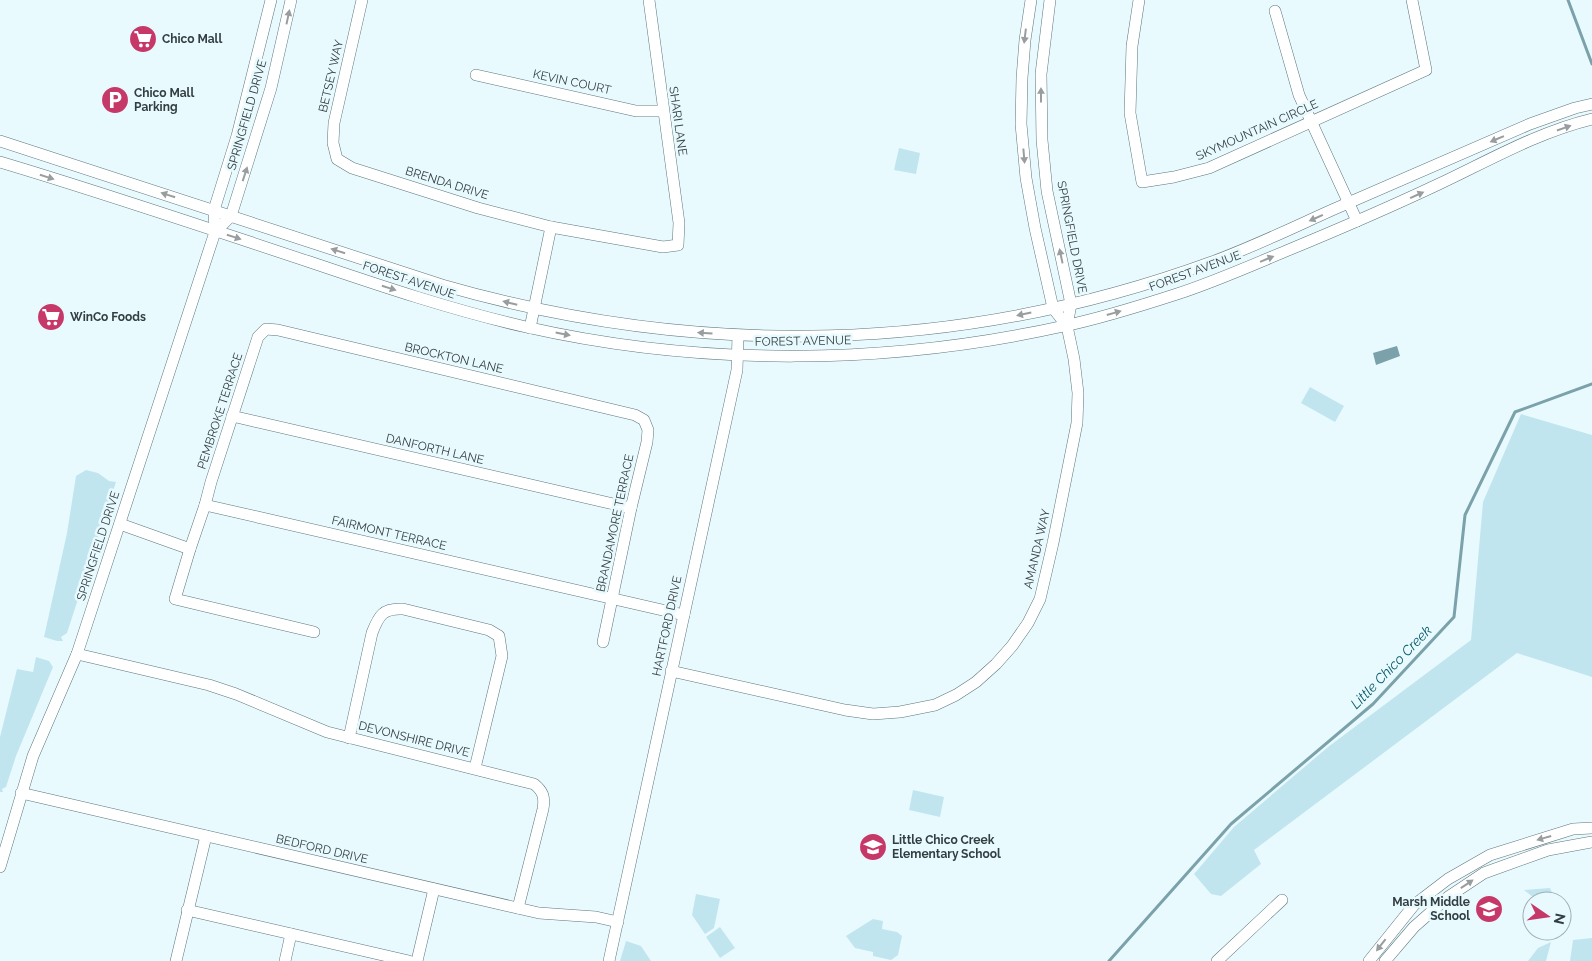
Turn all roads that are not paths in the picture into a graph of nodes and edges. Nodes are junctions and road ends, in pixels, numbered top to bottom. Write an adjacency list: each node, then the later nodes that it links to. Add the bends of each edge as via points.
1 (271, 0): 19 (street, SPRINGFIELD DRIVE, via 240,127)
2 (291, 0): 20 (street, SPRINGFIELD DRIVE, one-way to 2, via 271,88)
3 (362, 0): 16 (street, BETSEY WAY, via 334,123)
4 (649, 0): 12 (street, SHARI LANE)
5 (1030, 0): 26 (street, one-way to 26, via 1024,48 1022,124 1026,178)
6 (1050, 0): 25 (street, SPRINGFIELD DRIVE, one-way to 6, via 1047,191 1042,140 1041,74)
7 (1139, 0): 14 (street, SKYMOUNTAIN CIRCLE, via 1132,46 1130,113 1142,182 1174,178 1209,168)
8 (1412, 0): 14 (street, SKYMOUNTAIN CIRCLE, via 1426,70)
9 (1274, 11): 14 (street)
10 (476, 75): 12 (street, KEVIN COURT, via 636,110)
11 (1592, 104): 18 (street, FOREST AVENUE, one-way to 18, via 1530,124)
12 (663, 110): 24 (street, SHARI LANE)
13 (1587, 120): 21 (street, FOREST AVENUE, one-way to 13, via 1545,134)
14 (1311, 121): 18 (street)
15 (0, 141): 19 (street, FOREST AVENUE, one-way to 15)
16 (336, 159): 22 (street, BRENDA DRIVE, via 352,168 478,208)
17 (0, 162): 23 (street, FOREST AVENUE, one-way to 23)
18 (1348, 203): 21 (street); 25 (street, FOREST AVENUE, one-way to 25, via 1213,262)
19 (214, 210): 20 (street, FOREST AVENUE); 23 (street, SPRINGFIELD DRIVE)
20 (231, 216): 23 (street, SPRINGFIELD DRIVE); 27 (street, FOREST AVENUE, one-way to 20, via 442,284)
21 (1357, 221): 28 (street, FOREST AVENUE, one-way to 21, via 1182,292)
22 (551, 227): 24 (street, BRENDA DRIVE, via 663,247); 27 (street)
23 (215, 232): 29 (street, FOREST AVENUE, one-way to 29, via 433,302); 37 (street, SPRINGFIELD DRIVE)
24 (678, 245)
25 (1071, 304): 26 (street, FOREST AVENUE); 28 (street, SPRINGFIELD DRIVE)
26 (1053, 308): 28 (street); 31 (street, FOREST AVENUE, one-way to 31, via 968,324 895,333)
27 (534, 309): 29 (street); 31 (street, FOREST AVENUE, one-way to 27, via 638,327)
28 (1067, 326): 32 (street, FOREST AVENUE, via 897,352); 44 (street, AMANDA WAY, via 1078,393 1077,423 1040,599 1024,628 996,664 976,682 935,705 873,714)
29 (530, 328): 32 (street, FOREST AVENUE, one-way to 32, via 633,346)
30 (266, 330): 33 (street, BROCKTON LANE, via 278,330); 34 (street, PEMBROKE TERRACE, via 258,337)
31 (738, 335): 32 (street, HARTFORD DRIVE)
32 (737, 355): 40 (street, HARTFORD DRIVE, via 737,370)
33 (635, 415): 36 (street, BRANDAMORE TERRACE, via 644,420 648,430)
34 (232, 416): 35 (street, PEMBROKE TERRACE); 36 (street, DANFORTH LANE)
35 (205, 505): 38 (street); 39 (street, FAIRMONT TERRACE)
36 (631, 508): 39 (street, BRANDAMORE TERRACE)
37 (120, 524): 38 (street); 43 (street, SPRINGFIELD DRIVE)
38 (190, 549): 41 (street, via 175,599)
39 (612, 599): 40 (street, FAIRMONT TERRACE); 42 (street, BRANDAMORE TERRACE)
40 (684, 615): 44 (street, HARTFORD DRIVE)
41 (314, 632)
42 (603, 642)
43 (77, 654): 45 (street, DEVONSHIRE DRIVE, via 209,685); 47 (street, SPRINGFIELD DRIVE, via 33,756)
44 (672, 671): 56 (street, HARTFORD DRIVE)
45 (349, 738): 46 (street, DEVONSHIRE DRIVE); 46 (street, DEVONSHIRE DRIVE, via 372,633 382,613 391,609 403,610 489,630 499,636 502,656)
46 (475, 768): 54 (street, via 534,784 544,799)
47 (21, 793): 49 (street, BEDFORD DRIVE); 51 (street, SPRINGFIELD DRIVE)
48 (1592, 828): 64 (street, one-way to 64, via 1573,829 1490,855 1448,879 1414,905)
49 (206, 836): 52 (street, BEDFORD DRIVE); 55 (street)
50 (1592, 842): 65 (street, one-way to 50, via 1414,927 1448,897 1484,873 1548,850)
51 (0, 867)
52 (434, 889): 54 (street, BEDFORD DRIVE); 61 (street)
53 (1282, 900): 63 (street)
54 (518, 908): 56 (street, BEDFORD DRIVE)
55 (188, 910): 57 (street); 58 (street)
56 (618, 922): 62 (street, HARTFORD DRIVE)
57 (291, 934): 59 (street); 60 (street)
58 (176, 961)
59 (285, 961)
60 (409, 961)
61 (417, 961)
62 (609, 961)
63 (1217, 961)
64 (1369, 961)
65 (1385, 961)

